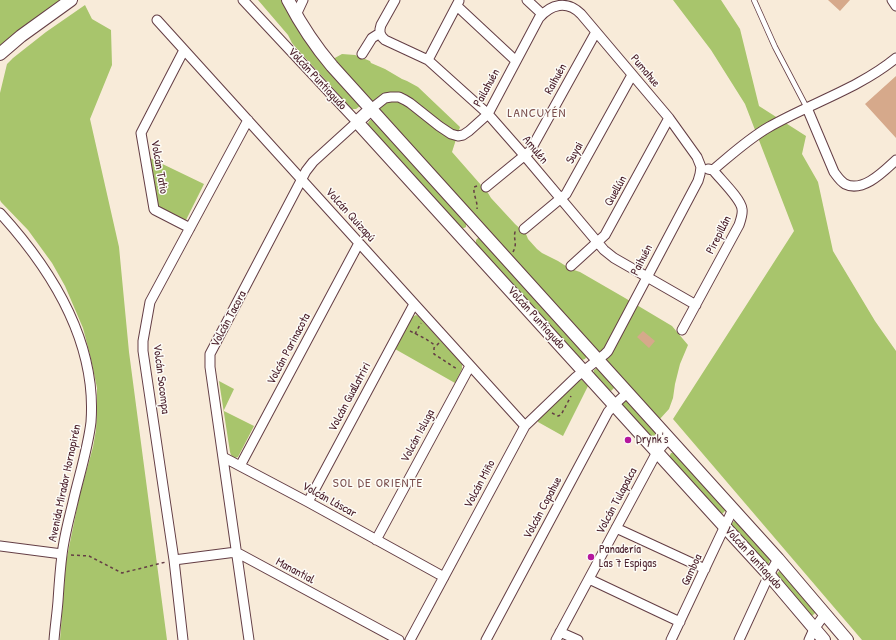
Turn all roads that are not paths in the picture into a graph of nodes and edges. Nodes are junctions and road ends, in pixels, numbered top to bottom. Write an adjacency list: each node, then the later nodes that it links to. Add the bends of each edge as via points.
1 (71, 0): 18 (main road)
2 (243, 0): 29 (street, Volcán Puntiagudo)
3 (288, 0): 13 (main road, Volcán Puntiagudo)
4 (303, 0): 13 (street)
5 (395, 0): 16 (street, via 381,25)
6 (527, 0): 12 (street)
7 (754, 0): 24 (lane)
8 (892, 0): 11 (street)
9 (563, 2): 12 (street); 15 (street, Pumahue, via 578,10)
10 (459, 3): 21 (street); 22 (street)
11 (896, 6)
12 (542, 14): 22 (street, Pailahuén)
13 (296, 15): 25 (main road, Volcán Puntiagudo, via 325,58)
14 (157, 20): 17 (street, Volcán Quizapú)
15 (596, 32): 23 (street, Pumahue); 30 (street, Raihuén, via 530,151)
16 (380, 33): 19 (street, via 372,38); 21 (street, Amulén, via 385,40)
17 (184, 50): 28 (street, Volcán Quizapú); 39 (street, Volcán Tatio, via 141,133 154,209)
18 (0, 54)
19 (362, 54)
20 (896, 58): 24 (street, via 870,77)
21 (428, 60): 26 (street, Amulén)
22 (516, 61): 26 (street, Pailahuén)
23 (632, 75): 27 (street, Pumahue); 36 (street, Suyai)
24 (807, 108): 31 (street, via 834,172 844,184 855,186 868,183); 33 (street, via 756,135)
25 (371, 109): 26 (street, Pailahuén, via 385,98 399,97 451,134 458,136 469,131); 29 (main road, Volcán Tacora); 38 (main road, Volcán Puntiagudo)
26 (488, 114): 30 (street, Amulén)
27 (669, 118): 32 (street, Pumahue, via 697,157); 43 (street, Quellún, via 605,235)
28 (248, 120): 34 (street, Volcán Quizapú); 39 (street, Volcán Socompa)
29 (357, 122): 34 (street, Volcán Tacora, via 312,162); 41 (main road, Volcán Puntiagudo)
30 (524, 155): 35 (street, Raihuén); 36 (street, Amulén)
31 (896, 160)
32 (701, 167): 33 (street); 45 (street, Paihuén, via 698,181)
33 (713, 170): 47 (street, Pirepillán, via 740,201 742,212 739,224)
34 (302, 179): 42 (street, Volcán Quizapú); 57 (street, Volcán Tacora, via 210,354)
35 (486, 187)
36 (561, 199): 40 (street, Suyai); 43 (street, Amulén)
37 (0, 213): 66 (street, Avenida Mirador Hornopirén, via 32,251 58,291 78,334 88,371 91,402 89,437)
38 (478, 227): 41 (main road); 49 (main road, Volcán Puntiagudo)
39 (190, 228): 68 (street, Volcán Socompa, via 150,302 143,350)
40 (524, 229)
41 (464, 239): 51 (main road, Volcán Puntiagudo)
42 (359, 243): 46 (street, Volcán Quizapú); 58 (street, Volcán Parinacota)
43 (597, 243): 44 (street, Quellún); 45 (street, Amulén, via 614,258)
44 (571, 266)
45 (647, 276): 47 (street); 49 (street, Paihuén, via 611,346)
46 (414, 304): 50 (street, Volcán Quizapú); 59 (street, Volcán Guallatriri)
47 (696, 305): 48 (street, Pirepillán)
48 (682, 330)
49 (598, 359): 51 (street, Volcán Miño); 52 (main road, Volcán Puntiagudo)
50 (470, 366): 54 (street, Volcán Quizapú); 63 (street, Volcán Isluga)
51 (584, 371): 53 (main road, Volcán Puntiagudo); 54 (street, Volcán Miño)
52 (628, 392): 53 (street, Volcán Copahue); 55 (main road, Volcán Puntiagudo)
53 (614, 405): 56 (main road, Volcán Puntiagudo); 82 (street, Volcán Copahue)
54 (525, 426): 71 (street, Volcán Miño)
55 (668, 438): 56 (street, Volcán Tulapalca); 60 (main road, Volcán Puntiagudo)
56 (657, 452): 61 (main road, Volcán Puntiagudo); 62 (street, Volcán Tulapalca)
57 (223, 458): 58 (street, Volcán Láscar); 65 (street, Volcán Tacora)
58 (240, 466): 59 (street, Volcán Láscar)
59 (308, 502): 63 (street, Volcán Láscar)
60 (733, 510): 61 (street, Gamboa); 67 (main road, Volcán Puntiagudo)
61 (725, 526): 69 (street, Gamboa); 70 (main road, Volcán Puntiagudo)
62 (616, 528): 69 (street); 72 (street, Volcán Tulapalca)
63 (376, 540): 71 (street, Volcán Láscar)
64 (0, 546): 66 (street)
65 (236, 552): 68 (street); 77 (street, Volcán Tacora); 80 (street, Manantial)
66 (62, 554): 78 (street, Avenida Mirador Hornopirén)
67 (778, 559): 70 (street); 73 (main road, Volcán Puntiagudo)
68 (174, 560): 79 (street, Volcán Socompa)
69 (705, 569): 74 (street, Gamboa)
70 (769, 575): 75 (main road, Volcán Puntiagudo); 85 (street)
71 (444, 577): 81 (street, Volcán Miño)
72 (589, 579): 74 (street); 76 (street, Volcán Tulapalca)
73 (825, 614): 75 (street); 87 (main road, Volcán Puntiagudo)
74 (680, 622): 84 (street, Gamboa)
75 (812, 634): 86 (main road, Volcán Puntiagudo)
76 (558, 636): 83 (street)
77 (250, 639)
78 (54, 640)
79 (183, 640)
80 (399, 640)
81 (410, 640)
82 (486, 640)
83 (578, 640)
84 (671, 640)
85 (739, 640)
86 (824, 640)
87 (847, 640)

